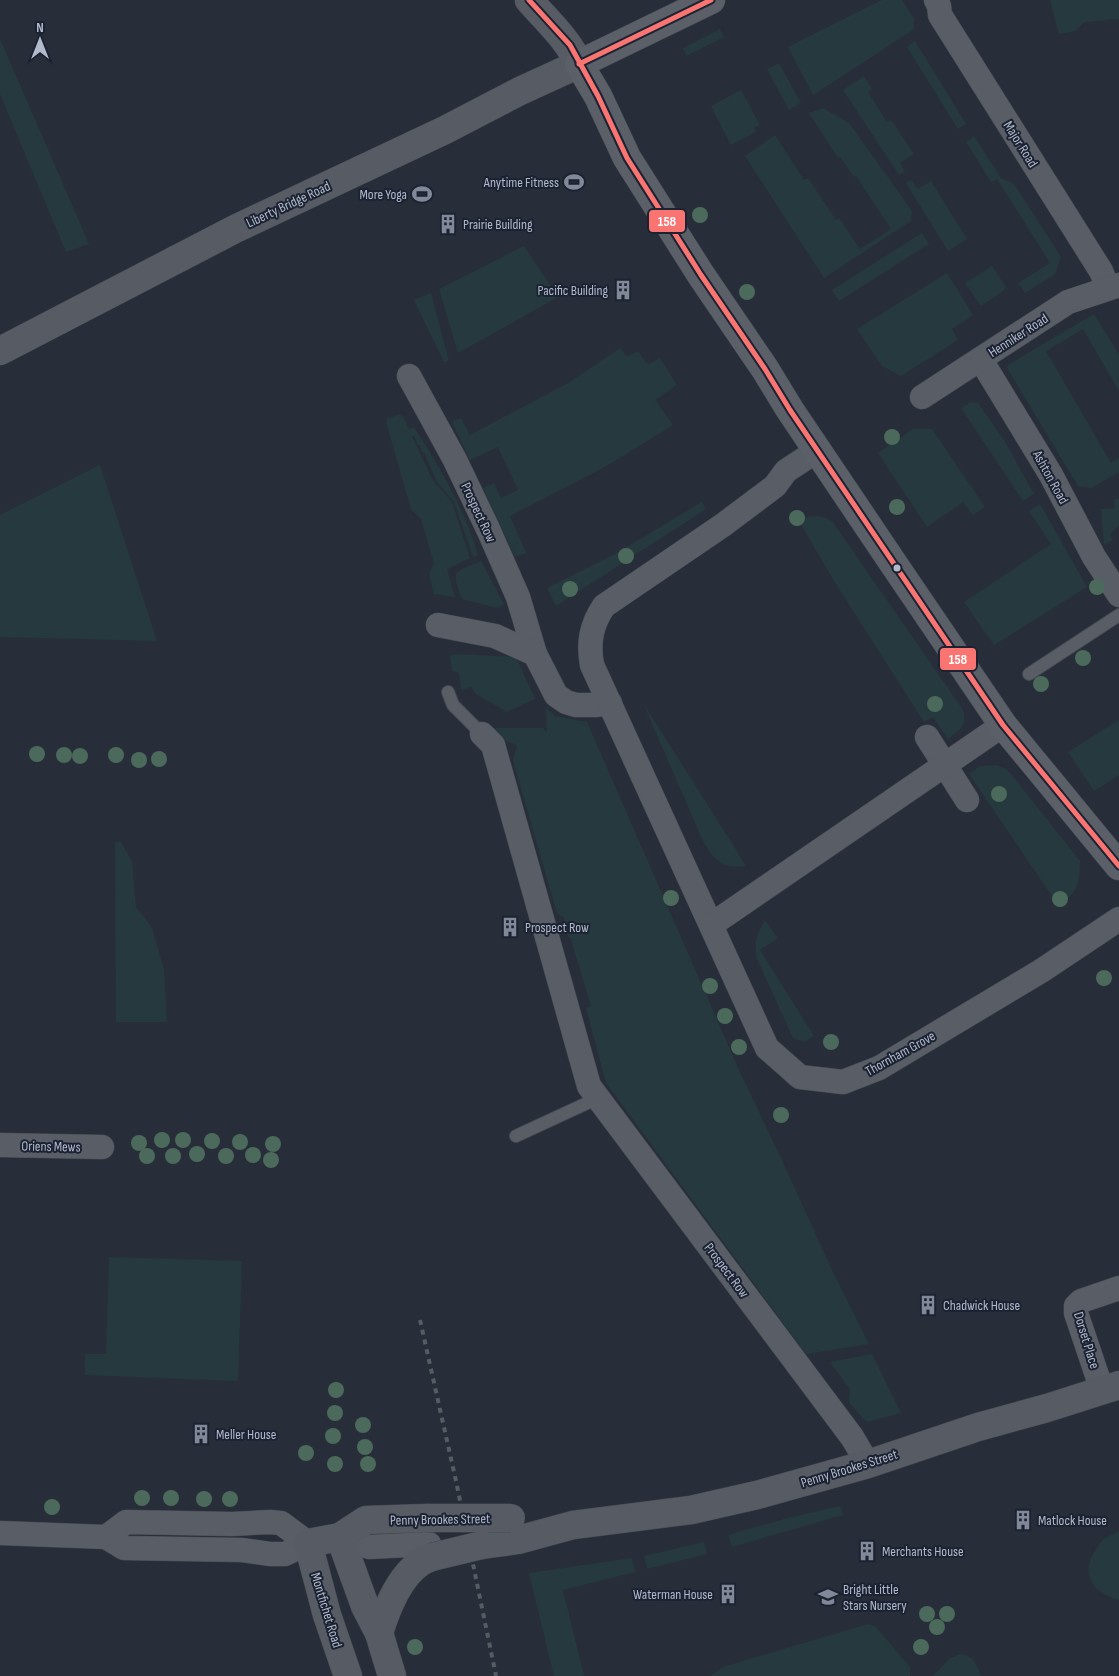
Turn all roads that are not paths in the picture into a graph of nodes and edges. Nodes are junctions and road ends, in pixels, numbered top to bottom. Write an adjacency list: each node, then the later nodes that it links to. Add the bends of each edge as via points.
1 (529, 0): 4 (street, via 564,38)
2 (711, 0): 4 (main road)
3 (938, 8): 5 (street, Major Road)
4 (579, 64): 6 (street, Liberty Bridge Road, via 236,229); 10 (main road, via 627,158)
5 (1113, 286): 7 (street, Henniker Road, via 1068,302)
6 (0, 352)
7 (981, 360): 9 (street, Henniker Road); 11 (street, Ashton Road)
8 (409, 376): 14 (street, Prospect Row, via 488,529 518,597)
9 (922, 397)
10 (818, 450): 17 (street, Thornham Grove, via 786,471 775,486 723,525 604,606 596,618 589,650 592,665); 18 (main road)
11 (1119, 595)
12 (1119, 615): 15 (lane)
13 (438, 625): 14 (street, via 495,636)
14 (535, 654): 17 (street, Prospect Row, via 556,695 566,702 576,705)
15 (1028, 674)
16 (448, 692): 19 (lane, via 453,705)
17 (610, 703): 25 (street, Thornham Grove)
18 (1003, 725): 21 (street); 23 (main road)
19 (482, 734): 26 (street, Prospect Row, via 493,745 589,1086)
20 (926, 737): 21 (street)
21 (944, 765): 22 (street); 25 (street)
22 (967, 800)
23 (1119, 866)
24 (1119, 919): 25 (street, Thornham Grove, via 1041,971 879,1068 843,1082 800,1077 767,1048)
25 (710, 924)
26 (598, 1098): 27 (lane); 32 (street, Prospect Row, via 852,1437)
27 (516, 1136)
28 (0, 1145): 29 (street, Oriens Mews)
29 (102, 1147)
30 (1119, 1288): 31 (street, Dorset Place, via 1081,1301 1076,1306 1076,1313)
31 (1111, 1388): 32 (street, Penny Brookes Street)
32 (868, 1464): 33 (street, Penny Brookes Street, via 691,1510)
33 (514, 1529): 37 (street, Penny Brookes Street, bridge); 37 (street, Penny Brookes Street, bridge, via 482,1545)
34 (0, 1533): 36 (street, Penny Brookes Street)
35 (340, 1536): 37 (street, Penny Brookes Street, via 366,1520); 38 (street, Penny Brookes Street); 39 (street, via 364,1606)
36 (106, 1537): 38 (street, Penny Brookes Street, via 124,1548 242,1550 270,1554 284,1554); 38 (street, via 126,1522 270,1522 281,1523)
37 (429, 1540): 39 (street, via 426,1559 394,1593)
38 (308, 1543): 40 (street, Montfichet Road, via 327,1615)
39 (379, 1633): 41 (street)
40 (348, 1676)
41 (392, 1676)

